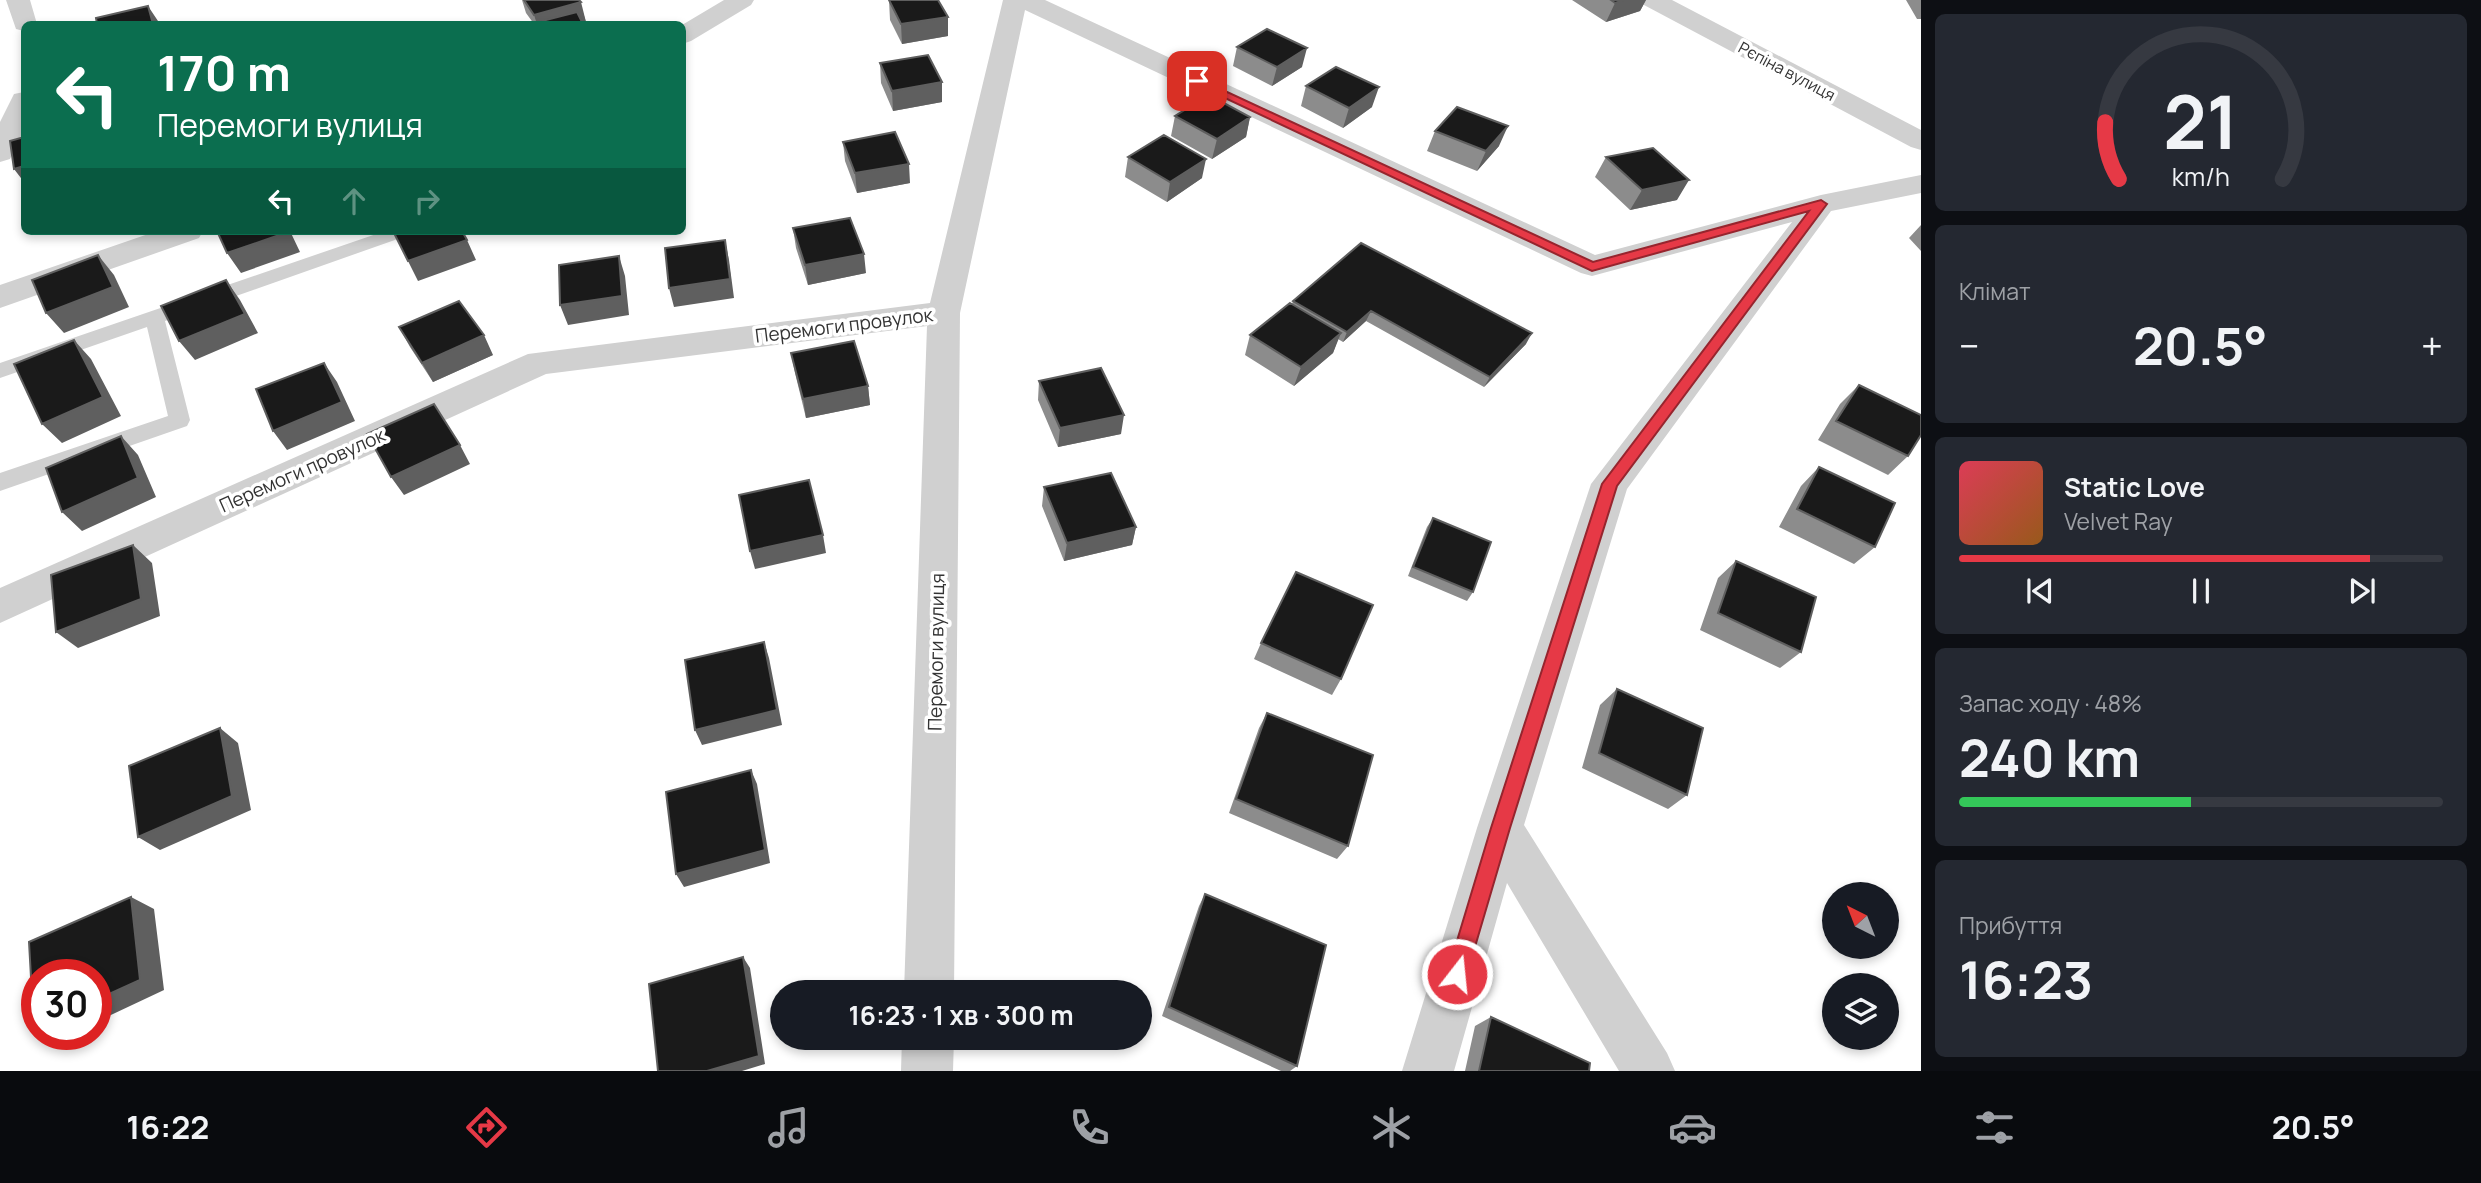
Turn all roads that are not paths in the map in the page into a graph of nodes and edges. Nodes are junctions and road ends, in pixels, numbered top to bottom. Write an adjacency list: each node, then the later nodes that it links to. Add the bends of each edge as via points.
1 (18, 0): 6 (street)
2 (742, 0): 7 (street)
3 (1015, 0): 16 (street, Перемоги вулиця)
4 (1024, 0): 12 (street, via 1592,266)
5 (1653, 0): 9 (street, Рєпіна вулиця)
6 (24, 21)
7 (686, 34)
8 (21, 107): 10 (street)
9 (1921, 141)
10 (0, 153)
11 (1921, 184): 12 (street)
12 (1821, 204): 21 (street, via 1610,484)
13 (177, 235): 15 (street)
14 (391, 235): 17 (lane)
15 (0, 298)
16 (944, 313): 20 (street, Перемоги провулок, via 540,363); 22 (street, Перемоги вулиця)
17 (154, 317): 18 (lane); 19 (lane, via 180,420)
18 (0, 370)
19 (0, 482)
20 (0, 606)
21 (1500, 828): 25 (street); 26 (street)
22 (929, 980)
23 (928, 1050): 24 (street)
24 (927, 1071)
25 (1428, 1071)
26 (1648, 1071)

